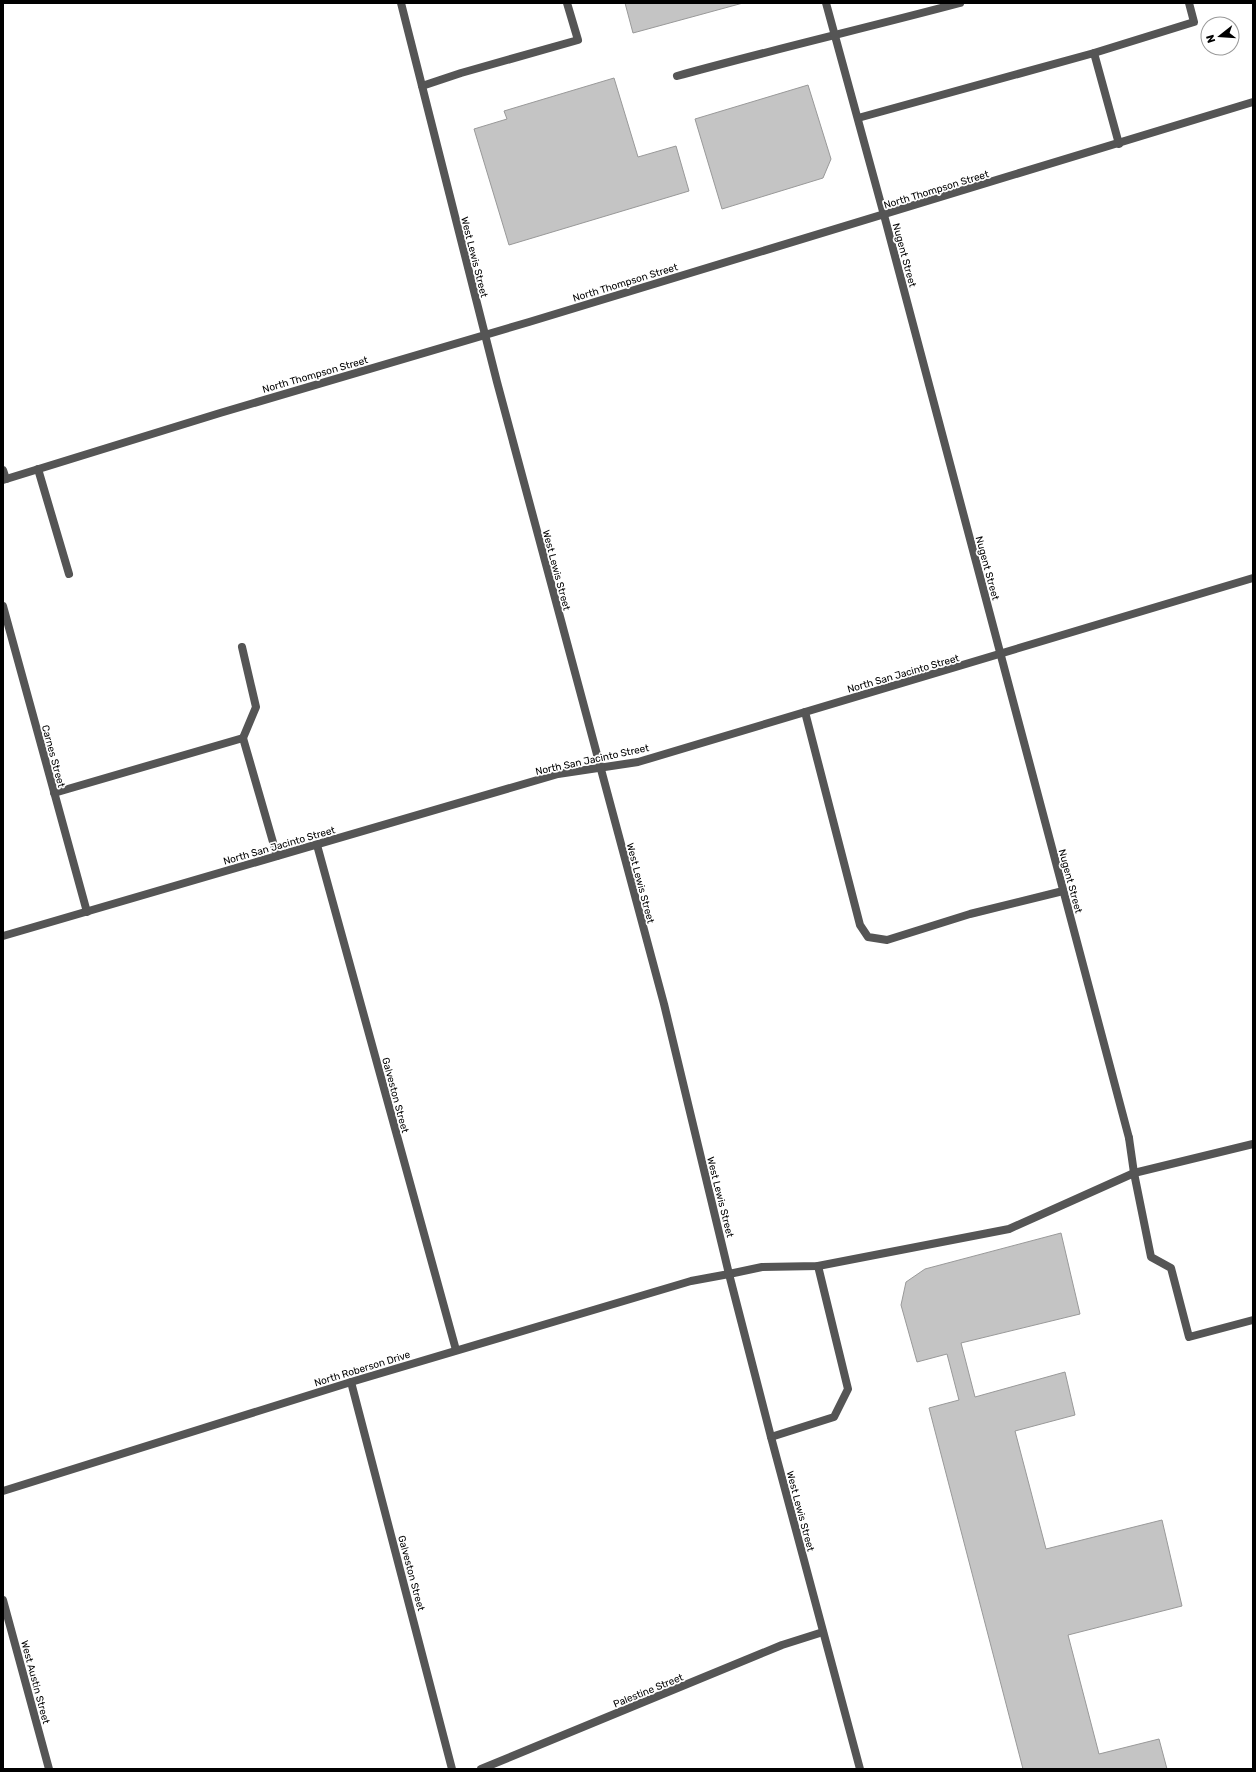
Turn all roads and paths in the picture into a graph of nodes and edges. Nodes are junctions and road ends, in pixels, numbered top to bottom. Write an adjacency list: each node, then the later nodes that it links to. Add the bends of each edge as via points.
1 (401, 3): 9 (street, West Lewis Street)
2 (567, 3): 9 (street, via 578,40)
3 (826, 3): 6 (street, Nugent Street)
4 (960, 3): 6 (street)
5 (1189, 3): 7 (street, via 1194,22)
6 (835, 36): 8 (street, via 790,45); 11 (street, Nugent Street)
7 (1094, 53): 11 (street); 12 (street)
8 (677, 76)
9 (422, 86): 14 (street, West Lewis Street)
10 (1253, 102): 12 (street, North Thompson Street)
11 (858, 118): 13 (street, Nugent Street)
12 (1118, 144): 13 (street, North Thompson Street)
13 (884, 215): 14 (street, North Thompson Street); 22 (street, Nugent Street)
14 (484, 335): 15 (street, North Thompson Street, via 220,412); 25 (street, West Lewis Street)
15 (38, 469): 17 (street, North Thompson Street); 18 (street)
16 (3, 470): 17 (street)
17 (5, 479)
18 (69, 574)
19 (1253, 578): 22 (street, North San Jacinto Street)
20 (3, 606): 26 (street, Carnes Street)
21 (242, 647): 24 (street, via 256,707)
22 (1001, 654): 23 (street, North San Jacinto Street); 29 (street, Nugent Street)
23 (805, 712): 25 (street, North San Jacinto Street, via 638,762); 29 (street, via 860,925 868,937 887,940 970,914)
24 (243, 738): 26 (street); 28 (street)
25 (599, 768): 27 (street, North San Jacinto Street, via 558,774); 35 (street, West Lewis Street, via 664,1004)
26 (54, 793): 30 (street, Carnes Street)
27 (317, 845): 28 (street, North San Jacinto Street); 37 (street, Galveston Street)
28 (277, 856): 30 (street, North San Jacinto Street)
29 (1063, 891): 33 (street, Nugent Street, via 1129,1138)
30 (87, 912): 31 (street, North San Jacinto Street)
31 (3, 936)
32 (1253, 1144): 33 (street, North Roberson Drive)
33 (1134, 1173): 34 (street, North Roberson Drive, via 1009,1229); 36 (street, Nugent Street, via 1151,1257 1171,1268 1189,1337)
34 (818, 1266): 35 (street, North Roberson Drive, via 762,1267); 39 (street, via 848,1389 834,1417)
35 (729, 1274): 37 (street, North Roberson Drive, via 692,1281); 39 (street, West Lewis Street)
36 (1253, 1320)
37 (456, 1350): 38 (street, North Roberson Drive)
38 (351, 1382): 40 (street, North Roberson Drive); 44 (street, Galveston Street)
39 (771, 1437): 42 (street, West Lewis Street)
40 (3, 1491)
41 (3, 1600): 43 (street, West Austin Street)
42 (823, 1632): 45 (street, Palestine Street, via 782,1645); 46 (street, West Lewis Street)
43 (49, 1769)
44 (452, 1769)
45 (481, 1769)
46 (860, 1769)

